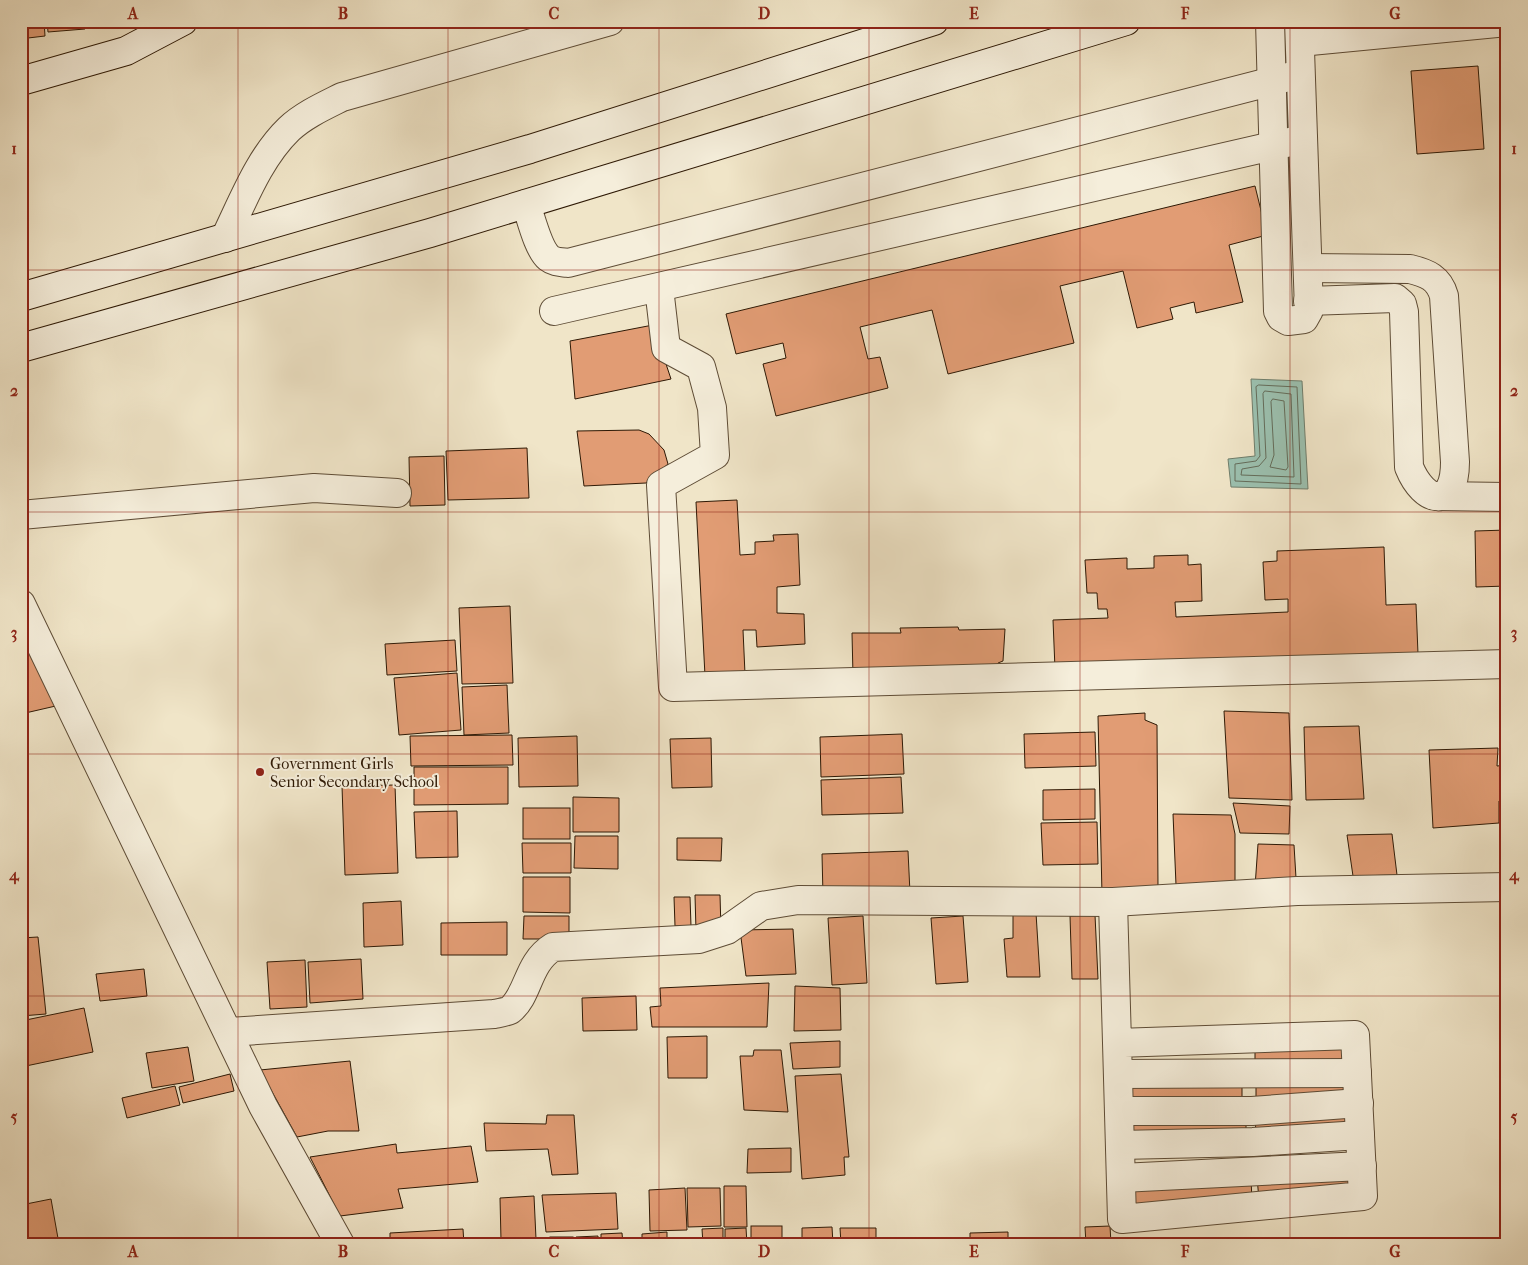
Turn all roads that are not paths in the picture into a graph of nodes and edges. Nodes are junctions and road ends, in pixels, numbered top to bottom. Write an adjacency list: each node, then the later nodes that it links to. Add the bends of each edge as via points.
1 (183, 21): 9 (street, via 126,51)
2 (610, 21): 14 (street, via 342,97 316,110 290,128 273,148 256,173)
3 (934, 21): 14 (street, via 530,150)
4 (1126, 21): 13 (street)
5 (1270, 21): 10 (street)
6 (1507, 22): 7 (street)
7 (1300, 32): 8 (street)
8 (1300, 74): 10 (street); 11 (street)
9 (21, 80)
10 (1272, 80): 12 (street); 13 (street, via 568,263 548,258)
11 (1303, 139): 12 (street); 15 (street)
12 (1274, 145): 16 (street); 18 (street, via 1278,311 1288,320 1304,319 1309,310)
13 (526, 204): 20 (street)
14 (225, 238): 17 (street)
15 (1308, 268): 18 (street); 22 (street, via 1410,269 1426,273 1441,284 1455,480 1446,494)
16 (659, 288): 19 (street); 26 (street, via 666,348 701,367 712,408 715,455 661,485 673,687)
17 (21, 297)
18 (1308, 302): 22 (street, via 1395,298 1402,304 1409,467 1423,492)
19 (554, 311)
20 (21, 348)
21 (397, 493): 24 (street, via 314,488)
22 (1437, 496): 23 (street)
23 (1507, 497)
24 (21, 515)
25 (21, 604): 29 (street)
26 (1507, 664)
27 (1507, 887): 28 (street, via 1297,891)
28 (1113, 902): 29 (street, via 798,900 775,903 760,906 727,930 699,939 553,947 543,954 509,1010 494,1014); 31 (street)
29 (229, 1032): 45 (street, via 263,1106)
30 (1250, 1039): 31 (street); 32 (street, via 1355,1035); 34 (street)
31 (1117, 1043): 33 (street)
32 (1358, 1073): 34 (street); 35 (street)
33 (1118, 1074): 34 (street); 36 (street)
34 (1251, 1074): 37 (street)
35 (1359, 1103): 37 (street); 38 (street)
36 (1119, 1111): 37 (street); 40 (street)
37 (1252, 1111): 39 (street)
38 (1360, 1135): 39 (street); 41 (street)
39 (1253, 1142): 40 (street); 42 (street)
40 (1120, 1145): 43 (street)
41 (1362, 1166): 42 (street); 44 (street, via 1363,1196)
42 (1254, 1173): 43 (street); 44 (street)
43 (1121, 1178): 44 (street, via 1122,1219)
44 (1255, 1208)
45 (340, 1244)

